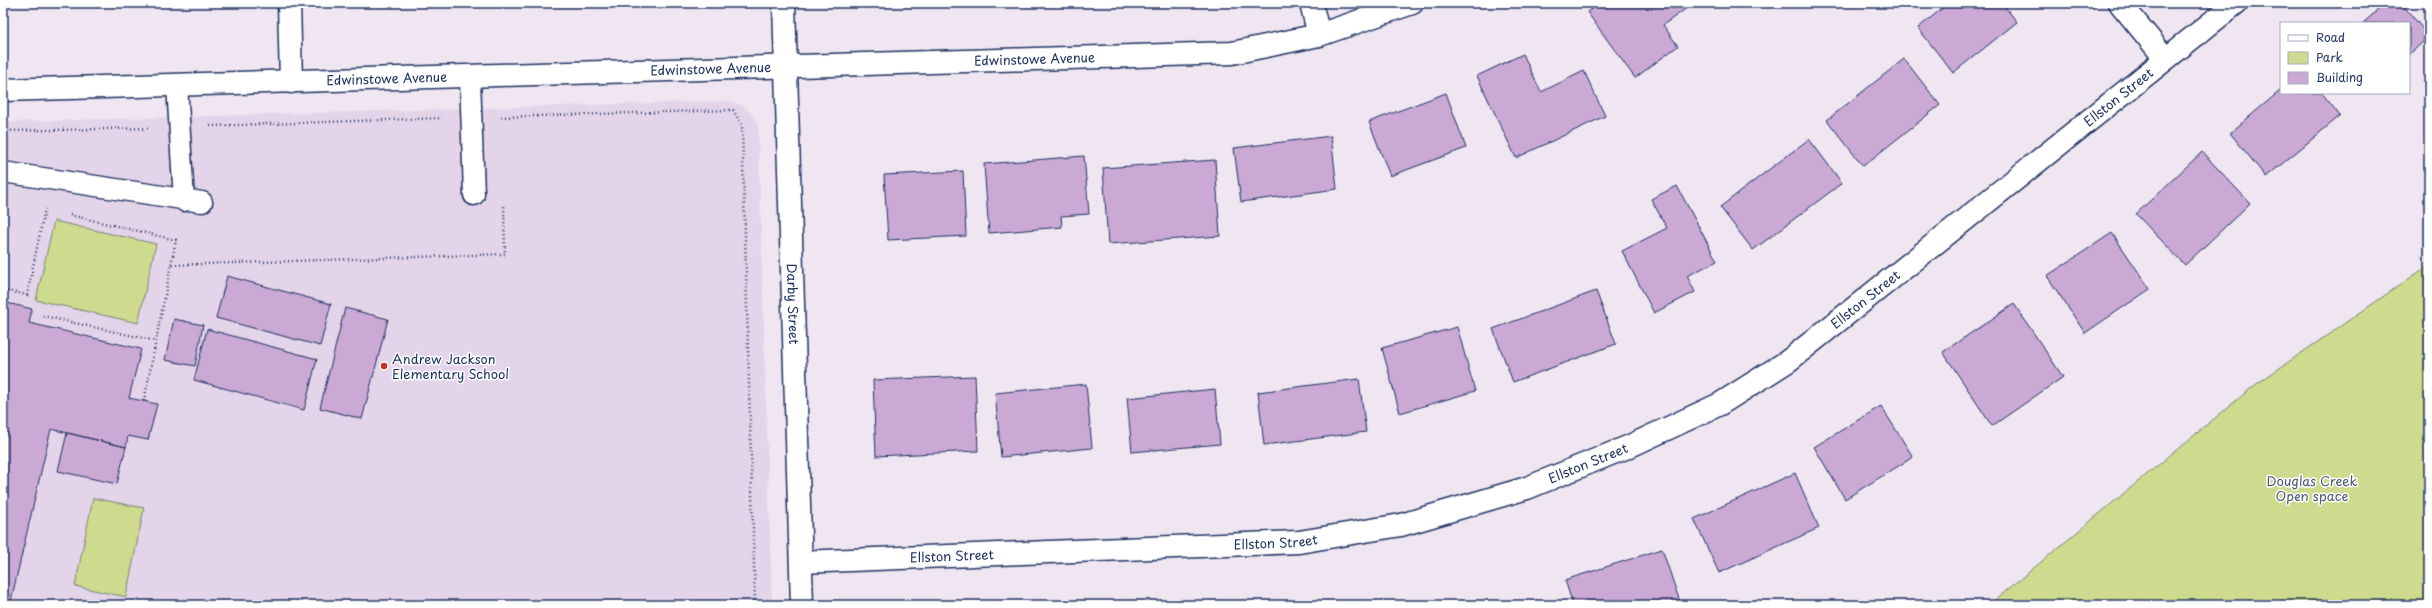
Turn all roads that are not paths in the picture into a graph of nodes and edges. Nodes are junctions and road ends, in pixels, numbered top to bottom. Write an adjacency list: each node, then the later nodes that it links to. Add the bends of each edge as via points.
1 (289, 3): 11 (street)
2 (784, 3): 9 (street, Darby Street)
3 (1311, 3): 7 (street)
4 (1412, 3): 7 (street, Edwinstowe Avenue)
5 (2120, 3): 8 (street)
6 (2236, 3): 8 (street, Ellston Street)
7 (1319, 35): 9 (street, Edwinstowe Avenue, via 1232,53)
8 (2165, 58): 16 (street, Ellston Street, via 1788,361 1720,404 1630,446 1527,488 1401,525 1299,542)
9 (786, 67): 10 (street, Edwinstowe Avenue); 16 (street, Darby Street)
10 (470, 77): 11 (street, Edwinstowe Avenue); 15 (lane)
11 (291, 82): 12 (street, Edwinstowe Avenue)
12 (177, 85): 13 (street, Edwinstowe Avenue); 14 (lane, via 180,128 193,202)
13 (3, 90)
14 (3, 172)
15 (474, 195)
16 (801, 562): 17 (street, Darby Street)
17 (802, 605)

